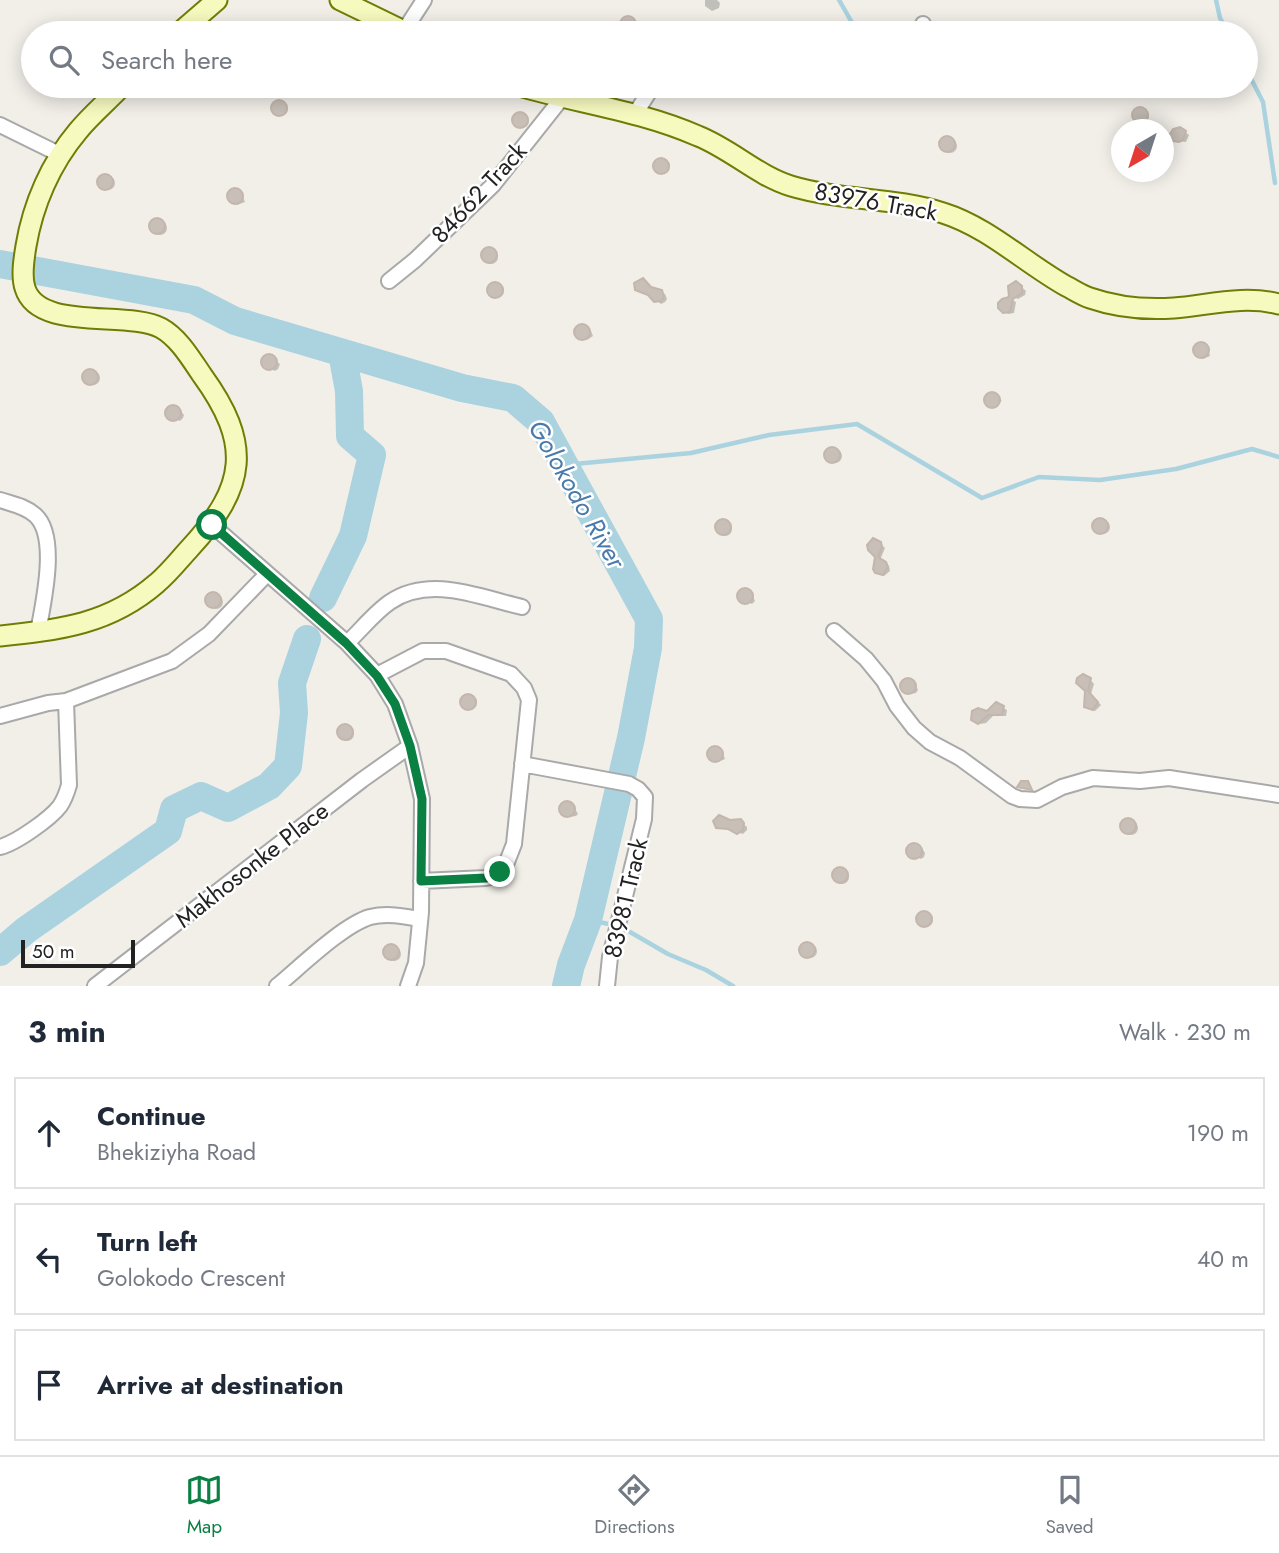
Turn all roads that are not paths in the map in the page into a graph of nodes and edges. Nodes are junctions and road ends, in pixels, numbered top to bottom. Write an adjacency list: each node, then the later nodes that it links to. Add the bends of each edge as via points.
1 (217, 0): 4 (street)
2 (340, 0): 5 (street)
3 (424, 0): 6 (street)
4 (193, 21)
5 (383, 21)
6 (412, 21)
7 (110, 98): 12 (street)
8 (562, 98): 10 (street, 83976 Track); 13 (street, 84662 Track, via 493,185)
9 (645, 98): 10 (street)
10 (635, 114): 14 (street, 83976 Track, via 718,145 788,185 944,213 1087,298 1122,307 1173,308 1223,300)
11 (0, 125): 12 (street)
12 (61, 155): 16 (street, via 30,224 25,289 48,310 148,322 176,339 227,414 237,444 233,485)
13 (389, 281)
14 (1276, 300)
15 (0, 500): 20 (street, via 26,508 40,521 47,553)
16 (212, 525): 17 (street); 20 (street, via 140,597 109,615)
17 (267, 574): 22 (street); 24 (street, via 209,634 172,662)
18 (522, 607): 22 (street, via 442,588 413,590 390,603)
19 (834, 631): 28 (street, via 866,659 914,728 1020,799 1037,800 1093,778 1169,778)
20 (38, 632): 21 (street)
21 (0, 636)
22 (346, 643): 23 (street)
23 (377, 676): 26 (street, via 395,704); 27 (street, via 409,657 436,650 511,674 529,700)
24 (66, 701): 25 (street); 29 (street, via 69,785 65,795 49,816)
25 (0, 716)
26 (410, 746): 30 (street, via 422,799); 32 (street, Makhosonke Place)
27 (522, 764): 30 (street, via 514,844 505,867 486,878); 35 (street, 83981 Track, via 629,784 645,797)
28 (1279, 795)
29 (0, 847)
30 (421, 881): 31 (street)
31 (419, 919): 33 (street, via 388,914 368,918); 34 (street)
32 (95, 986)
33 (277, 986)
34 (408, 986)
35 (607, 986)

